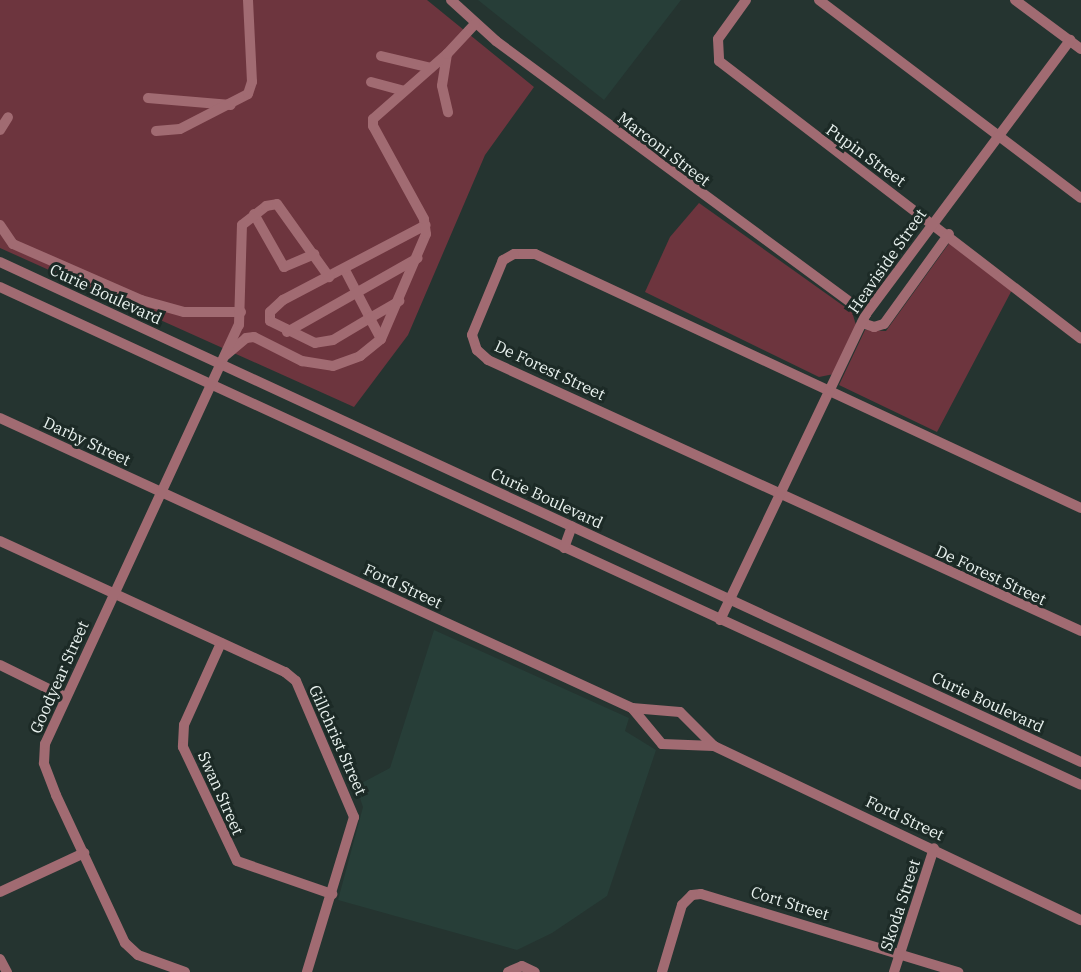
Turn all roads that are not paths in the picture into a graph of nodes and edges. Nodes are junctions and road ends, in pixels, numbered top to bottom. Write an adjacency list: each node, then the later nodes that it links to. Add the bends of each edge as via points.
1 (248, 0): 15 (street, via 252,82 248,94)
2 (451, 0): 6 (street, Marconi Street)
3 (746, 0): 23 (street, Pupin Street, via 718,39 719,61 828,147)
4 (819, 0): 20 (street)
5 (1015, 0): 7 (street)
6 (475, 24): 9 (street); 37 (street, Marconi Street)
7 (1070, 40): 8 (street); 20 (street, Heaviside Street)
8 (1081, 49)
9 (447, 54): 11 (street); 16 (street, via 442,86)
10 (381, 56): 11 (street)
11 (431, 68): 13 (street)
12 (371, 82): 13 (street)
13 (404, 92): 25 (street, via 373,123)
14 (147, 98): 15 (street)
15 (231, 105): 19 (street, via 180,129)
16 (448, 112)
17 (8, 117): 18 (street)
18 (0, 130)
19 (156, 130)
20 (999, 136): 21 (street); 23 (street, Heaviside Street)
21 (1081, 198)
22 (254, 214): 27 (street, via 277,204); 27 (street, via 284,267); 35 (street, Goodyear Street, via 241,231)
23 (932, 221): 26 (street, Pupin Street); 37 (street, Heaviside Street)
24 (0, 225): 35 (street, via 13,244 141,300 184,312)
25 (426, 225): 28 (street); 30 (street)
26 (949, 234): 37 (street, via 884,324 874,327); 40 (street, Pupin Street)
27 (315, 254): 31 (street)
28 (417, 258): 33 (street); 34 (street)
29 (0, 262): 41 (street, Curie Boulevard)
30 (345, 270): 31 (street); 33 (street)
31 (329, 277): 38 (street, via 272,308 270,321)
32 (0, 287): 42 (street)
33 (356, 292): 36 (street); 38 (street)
34 (399, 301): 36 (street); 39 (street)
35 (240, 312): 41 (street, Goodyear Street, via 239,324)
36 (370, 318): 38 (street, via 322,342 309,342); 39 (street)
37 (864, 319): 43 (street, Heaviside Street)
38 (287, 332)
39 (381, 339): 41 (street, via 360,356 333,366 302,362 254,337 246,338)
40 (1081, 339)
41 (222, 360): 42 (street, Goodyear Street); 45 (street, Curie Boulevard)
42 (210, 384): 46 (street); 47 (street, Goodyear Street)
43 (828, 393): 48 (street, Heaviside Street); 48 (street, De Forest Street, via 535,255 514,254 500,264 472,335 482,355); 49 (street, De Forest Street)
44 (0, 418): 47 (street, Darby Street)
45 (339, 419): 46 (street); 50 (street, Curie Boulevard)
46 (331, 440): 52 (street)
47 (161, 492): 53 (street, Goodyear Street); 62 (street, Ford Street)
48 (782, 494): 54 (street, Heaviside Street); 56 (street, De Forest Street)
49 (1081, 508)
50 (572, 526): 52 (street); 54 (street, Curie Boulevard)
51 (0, 541): 53 (street)
52 (564, 548): 55 (street)
53 (113, 593): 57 (street, Gillchrist Street); 61 (street, Goodyear Street)
54 (730, 600): 55 (street, Heaviside Street); 59 (street, Curie Boulevard)
55 (720, 620): 60 (street)
56 (1081, 632)
57 (221, 643): 71 (street, Gillchrist Street, via 285,672 296,681 308,703 354,817); 71 (street, Swan Street, via 184,724 182,741 188,758 237,861)
58 (0, 665): 61 (street)
59 (897, 676): 60 (street); 63 (street, Curie Boulevard)
60 (888, 696): 65 (street)
61 (65, 698): 69 (street, Goodyear Street, via 47,736 44,763)
62 (632, 708): 64 (street, Ford Street, via 680,712); 64 (street, Ford Street, via 662,744)
63 (1040, 742): 65 (street); 66 (street, Curie Boulevard)
64 (714, 746): 68 (street, Ford Street)
65 (1031, 762): 67 (street)
66 (1081, 762)
67 (1081, 785)
68 (934, 848): 72 (street, Ford Street); 73 (street, Skoda Street)
69 (84, 853): 70 (street); 76 (street, Goodyear Street, via 125,943 138,955)
70 (0, 892)
71 (332, 894): 77 (street, Gillchrist Street)
72 (1081, 920)
73 (900, 952): 80 (street, Cort Street, via 701,894 682,905); 81 (street, Skoda Street); 82 (street, Cort Street)
74 (0, 959): 75 (street)
75 (7, 972)
76 (185, 972)
77 (308, 972)
78 (508, 972): 79 (street, via 522,966)
79 (535, 972)
80 (662, 972)
81 (894, 972)
82 (958, 972)

